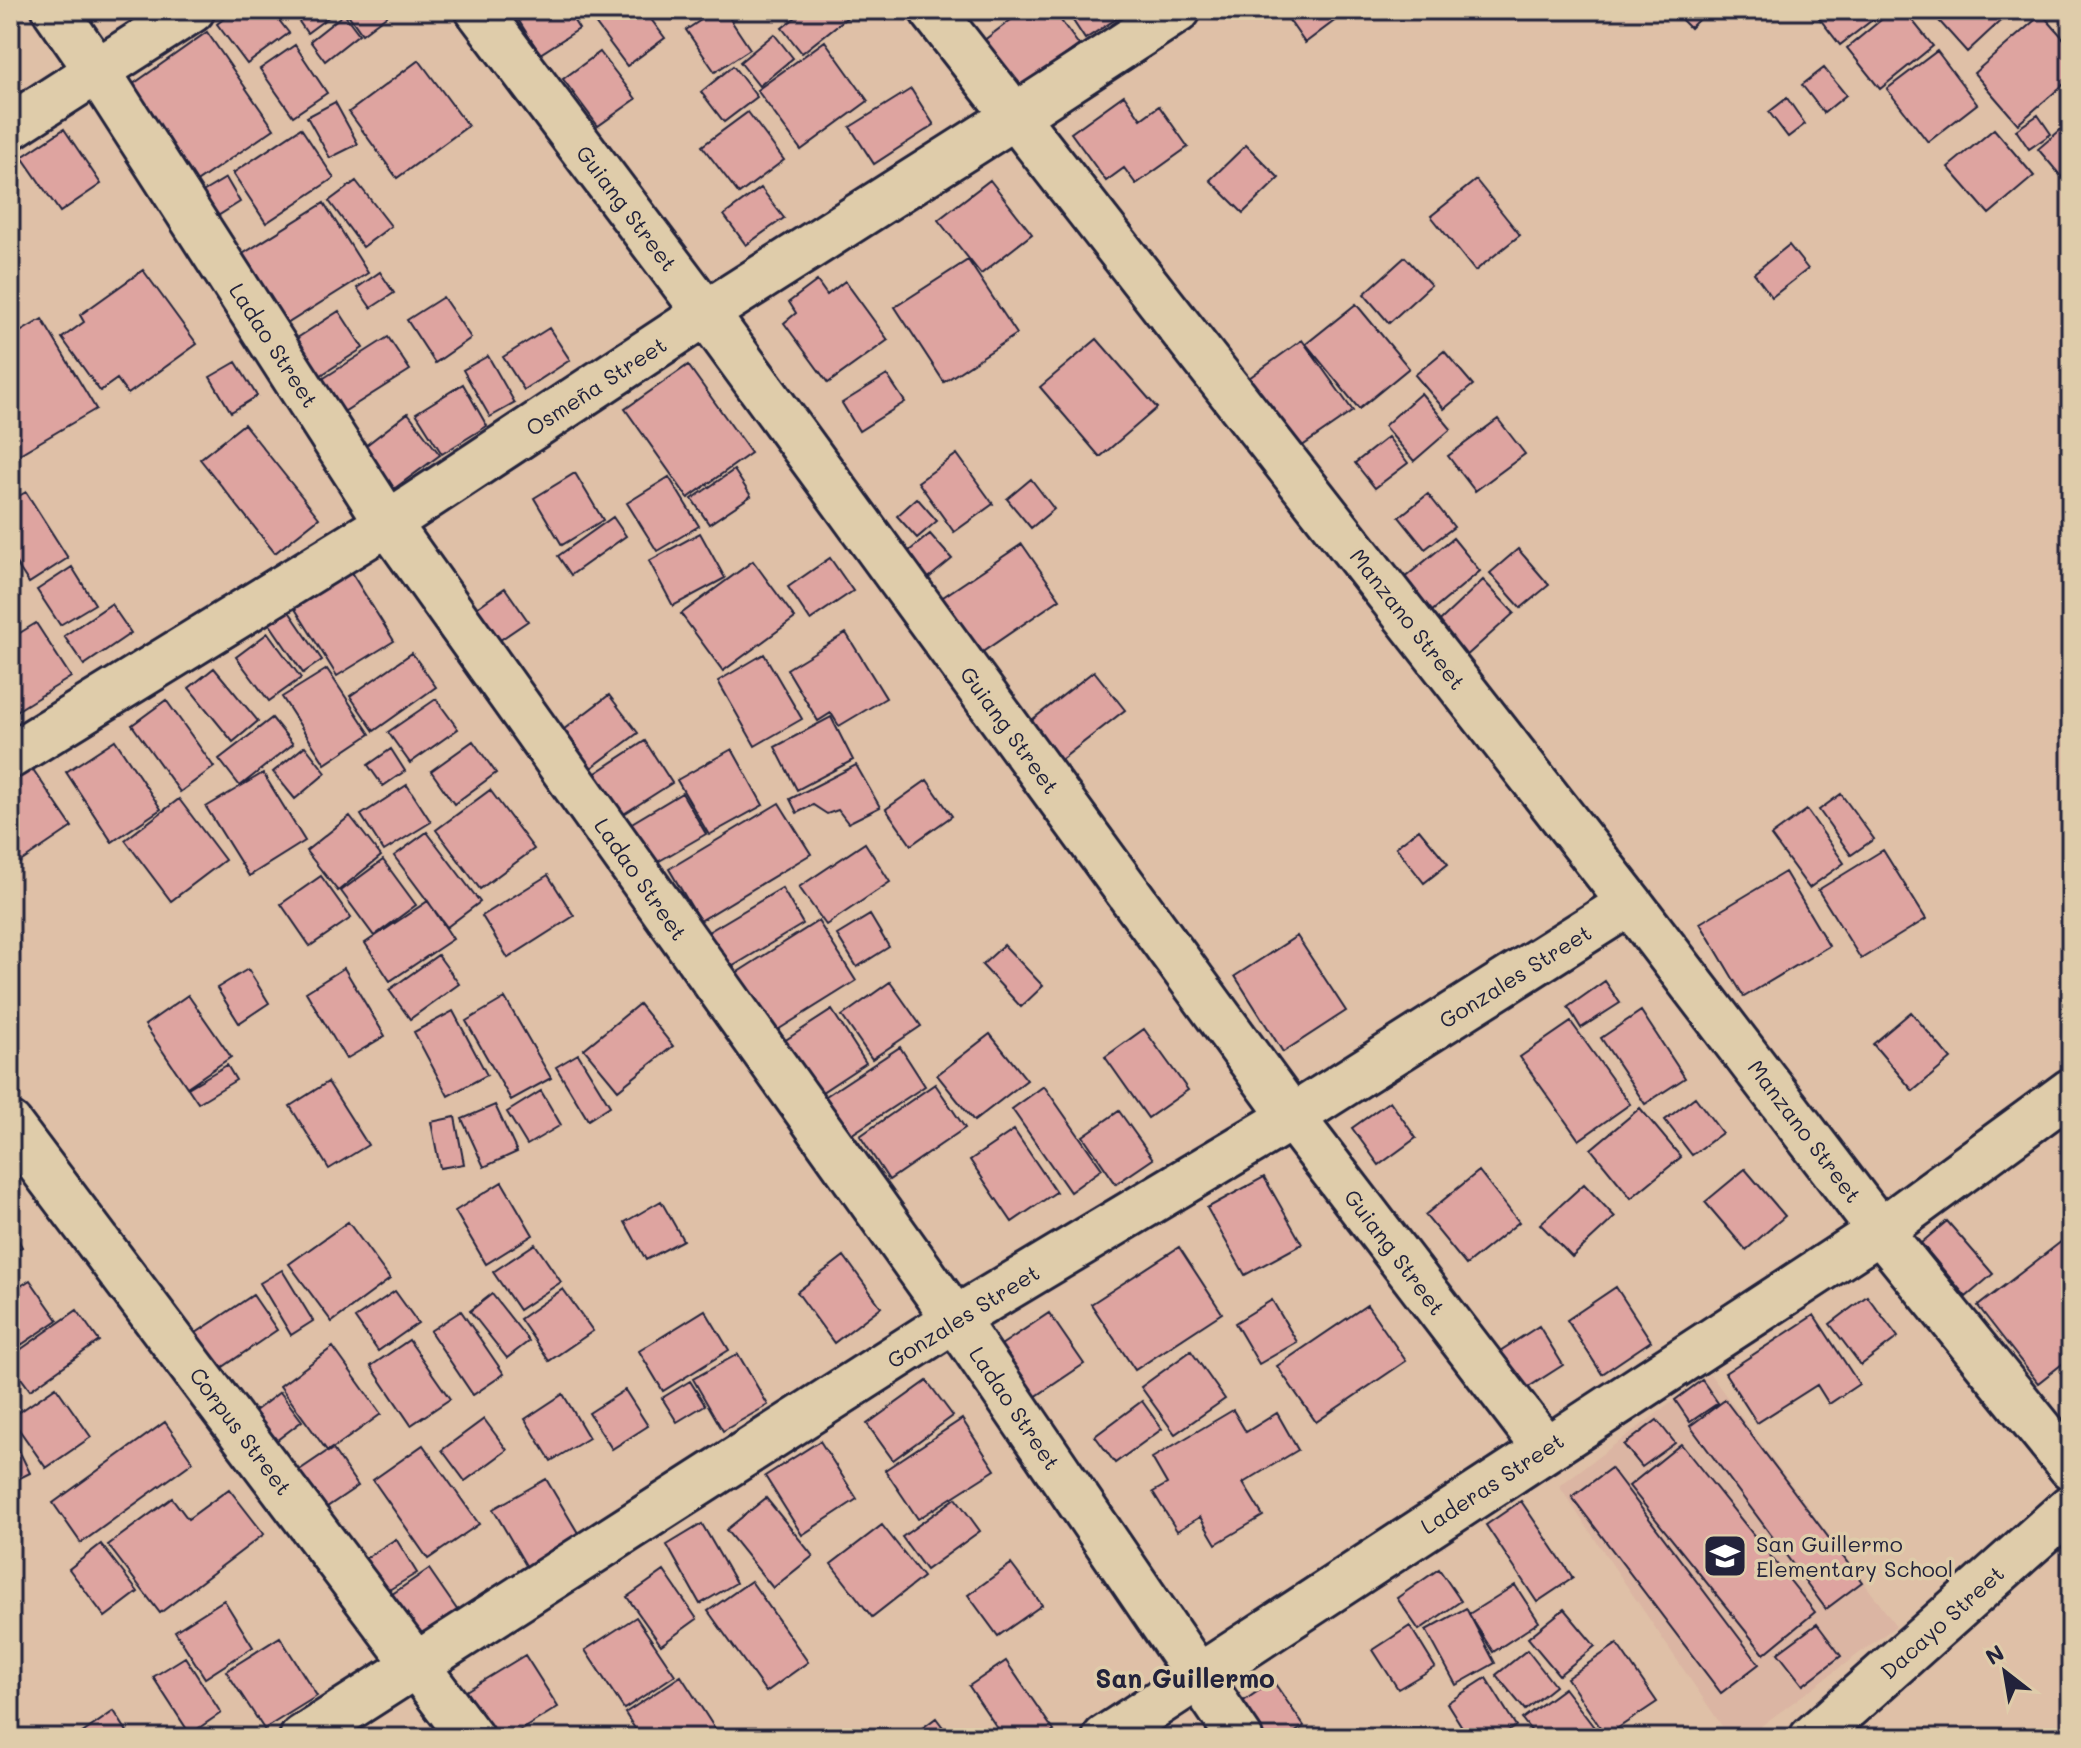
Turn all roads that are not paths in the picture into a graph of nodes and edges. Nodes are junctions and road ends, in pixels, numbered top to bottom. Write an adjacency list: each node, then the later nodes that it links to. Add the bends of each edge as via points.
1 (55, 10): 6 (street, Ladao Street)
2 (192, 10): 6 (street)
3 (478, 10): 9 (street, Guiang Street)
4 (932, 10): 7 (street, Manzano Street)
5 (1178, 10): 7 (street, Osmeña Street)
6 (98, 72): 8 (street); 10 (street, Ladao Street)
7 (1014, 117): 9 (street, Osmeña Street); 12 (street, Manzano Street)
8 (10, 127)
9 (706, 313): 10 (street, Osmeña Street); 14 (street, Guiang Street)
10 (388, 523): 11 (street, Osmeña Street); 17 (street, Ladao Street)
11 (10, 756)
12 (1630, 903): 14 (street, Gonzales Street); 16 (street, Manzano Street)
13 (2071, 1091): 16 (street, Laderas Street)
14 (1292, 1117): 17 (street, Gonzales Street); 18 (street, Guiang Street)
15 (10, 1125): 21 (street, Corpus Street)
16 (1880, 1231): 18 (street, Laderas Street); 19 (street)
17 (955, 1319): 21 (street, Gonzales Street); 22 (street, Ladao Street)
18 (1545, 1448): 22 (street, Laderas Street)
19 (2071, 1467)
20 (2071, 1507): 27 (street, Dacayo Street)
21 (417, 1665): 23 (street, Gonzales Street); 24 (street, Corpus Street)
22 (1197, 1678): 25 (street, Laderas Street); 26 (street, Ladao Street)
23 (302, 1738)
24 (471, 1738)
25 (1105, 1738)
26 (1240, 1738)
27 (1812, 1738)

